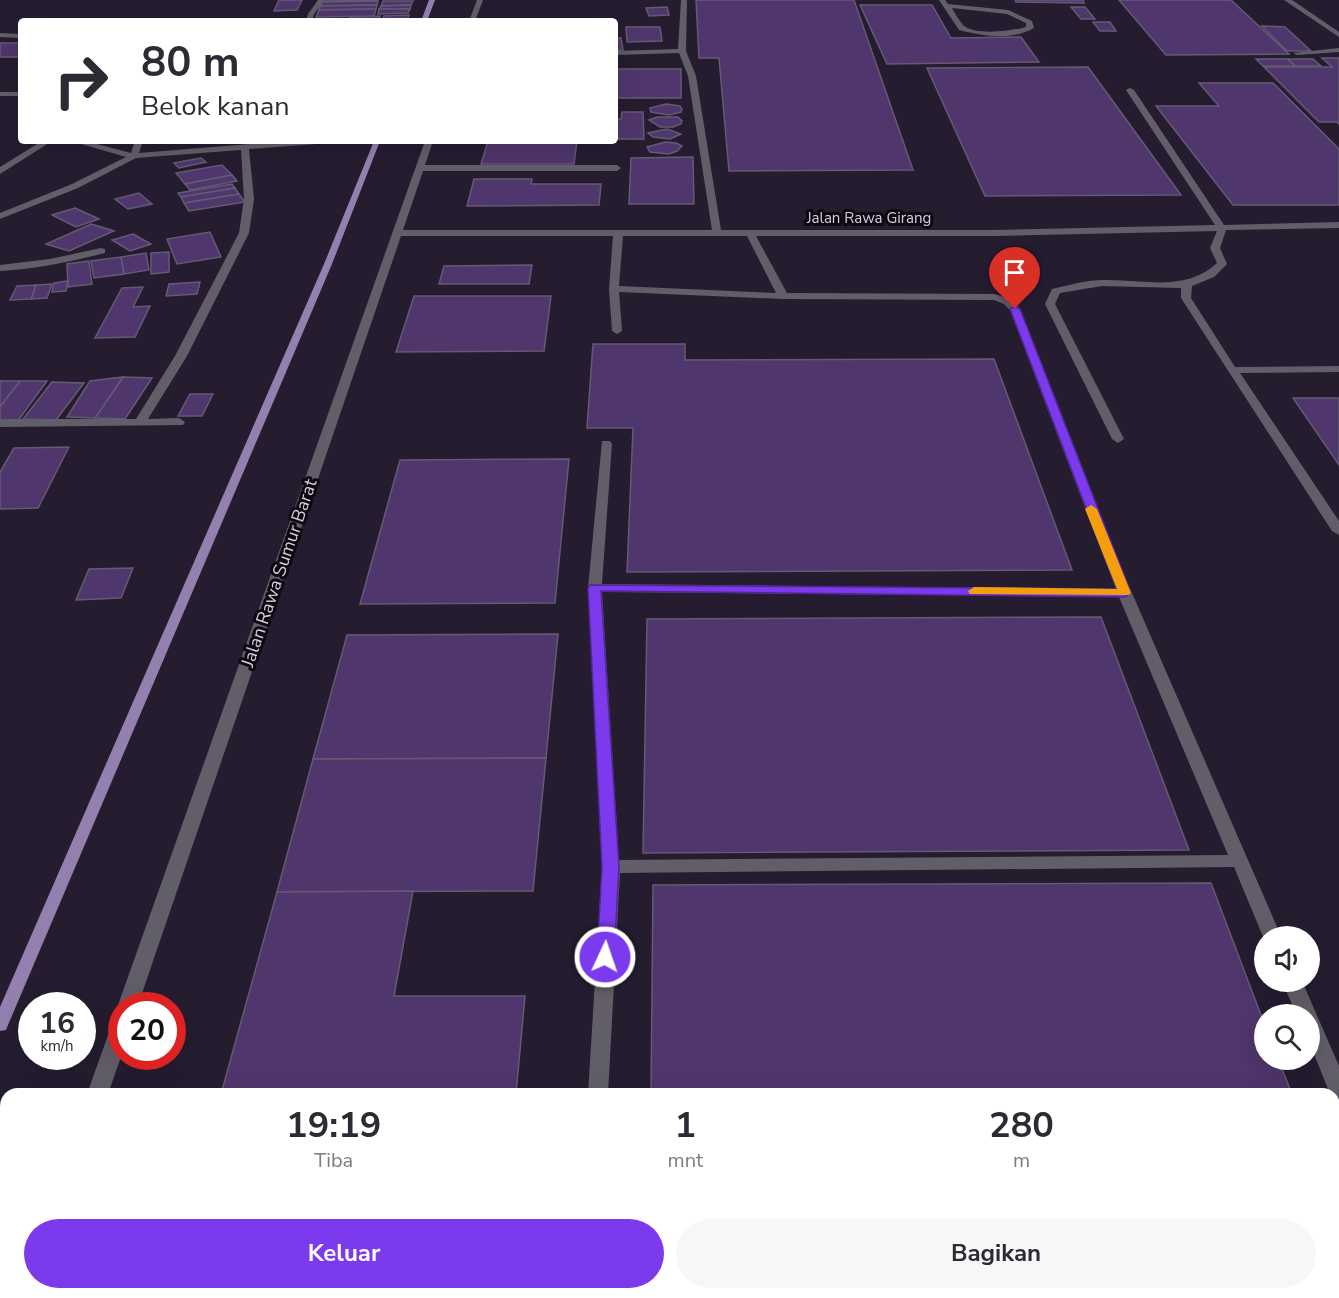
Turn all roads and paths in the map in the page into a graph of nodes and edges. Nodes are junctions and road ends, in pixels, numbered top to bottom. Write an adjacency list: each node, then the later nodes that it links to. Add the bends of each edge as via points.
1 (322, 0): 6 (street)
2 (480, 0): 7 (street)
3 (684, 0): 12 (street)
4 (1287, 0): 9 (street)
5 (944, 3): 5 (street, via 1008,12 1030,22 1030,28 1018,32 974,32 962,28)
6 (310, 18)
7 (473, 18)
8 (0, 35): 10 (street)
9 (1339, 35)
10 (18, 36)
11 (1339, 50): 13 (street)
12 (682, 51): 14 (street); 33 (street, via 692,76)
13 (1297, 52)
14 (618, 53)
15 (1130, 90): 30 (street)
16 (0, 94): 17 (street)
17 (18, 94)
18 (43, 144): 27 (street)
19 (87, 144): 24 (street)
20 (138, 144): 24 (street)
21 (286, 144): 23 (street)
22 (428, 144): 25 (street, Jalan Rawa Sumur Barat)
23 (245, 148): 24 (street); 43 (street, via 249,199 244,233 181,356)
24 (134, 156): 28 (street, via 75,186)
25 (420, 168): 26 (street); 31 (street, Jalan Rawa Sumur Barat)
26 (617, 168)
27 (0, 171)
28 (0, 216)
29 (1339, 225): 30 (street, Jalan Rawa Girang)
30 (1221, 229): 34 (street, Jalan Rawa Girang); 37 (street, via 1215,248 1222,264)
31 (398, 233): 32 (street, Jalan Rawa Girang); 54 (street, Jalan Rawa Sumur Barat)
32 (618, 233): 33 (street, Jalan Rawa Girang); 38 (street)
33 (717, 233): 34 (street, Jalan Rawa Girang)
34 (750, 233): 39 (street)
35 (101, 251): 36 (street, via 63,261)
36 (0, 268)
37 (1187, 286): 42 (street, via 1186,298); 46 (street, via 1100,283 1056,291 1050,304)
38 (615, 289): 39 (street); 40 (street)
39 (783, 296): 50 (street, via 995,297 1008,302 1015,309)
40 (617, 332)
41 (1339, 369): 42 (street)
42 (1232, 370): 48 (street)
43 (140, 422): 44 (street); 45 (street)
44 (179, 422)
45 (0, 423)
46 (1118, 439)
47 (606, 444): 49 (street)
48 (1339, 531)
49 (594, 588): 50 (street); 52 (street)
50 (1125, 593): 51 (street)
51 (1240, 861): 52 (street); 53 (street)
52 (610, 867): 58 (street)
53 (1268, 926)
54 (133, 992)
55 (1320, 1045): 59 (street)
56 (108, 1063): 57 (street)
57 (99, 1088)
58 (598, 1088)
59 (1338, 1088)

